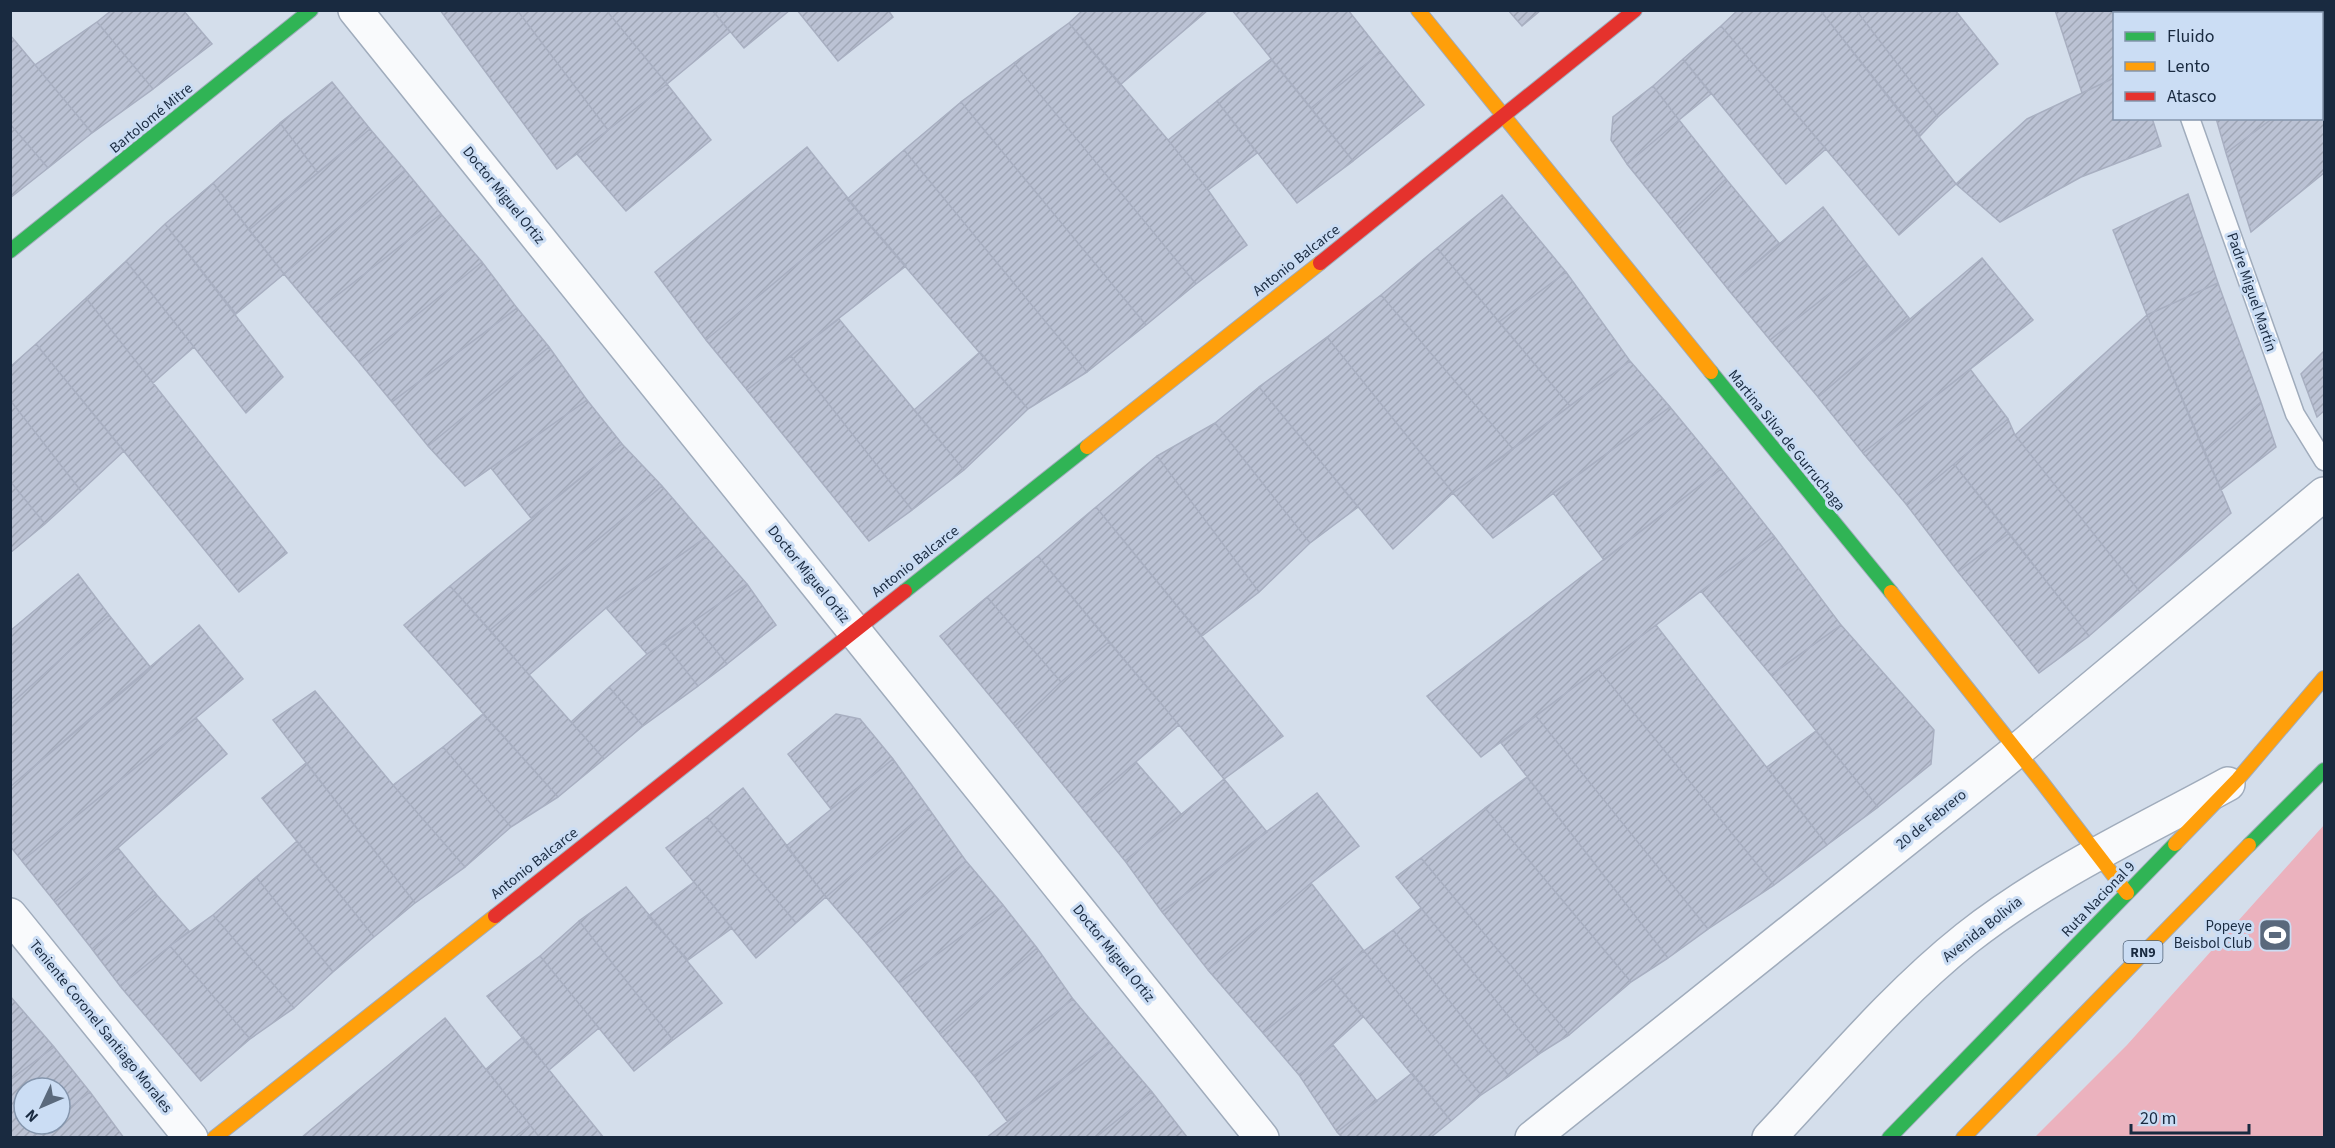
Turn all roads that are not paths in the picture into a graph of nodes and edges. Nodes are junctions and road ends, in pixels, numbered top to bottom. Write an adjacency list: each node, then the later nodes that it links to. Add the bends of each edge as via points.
1 (311, 10): 7 (street, Bartolomé Mitre)
2 (355, 10): 10 (street, Doctor Miguel Ortiz)
3 (1418, 10): 5 (street, Martina Silva de Gurruchaga)
4 (1635, 10): 5 (street, Antonio Balcarce)
5 (1503, 118): 10 (street, Antonio Balcarce); 12 (street, Martina Silva de Gurruchaga)
6 (2191, 120): 8 (lane, Padre Miguel Martín, via 2295,414)
7 (10, 251)
8 (2325, 461)
9 (2325, 494): 12 (street, 20 de Febrero)
10 (854, 630): 19 (street, Antonio Balcarce); 20 (street, Doctor Miguel Ortiz)
11 (2325, 678): 14 (street, Ruta Nacional 9)
12 (2019, 749): 15 (street, Martina Silva de Gurruchaga); 21 (street, 20 de Febrero)
13 (2325, 770): 24 (street, RN9)
14 (2238, 779): 15 (street, Avenida Bolivia); 16 (street, Ruta Nacional 9)
15 (2099, 854): 16 (street, Martina Silva de Gurruchaga); 22 (street, Avenida Bolivia, via 2040,886 1966,939 1915,983)
16 (2127, 892): 23 (street, Ruta Nacional 9)
17 (10, 915): 18 (street, Teniente Coronel Santiago Morales)
18 (191, 1137)
19 (214, 1137)
20 (1262, 1137)
21 (1532, 1137)
22 (1769, 1137)
23 (1889, 1137)
24 (1963, 1137)

